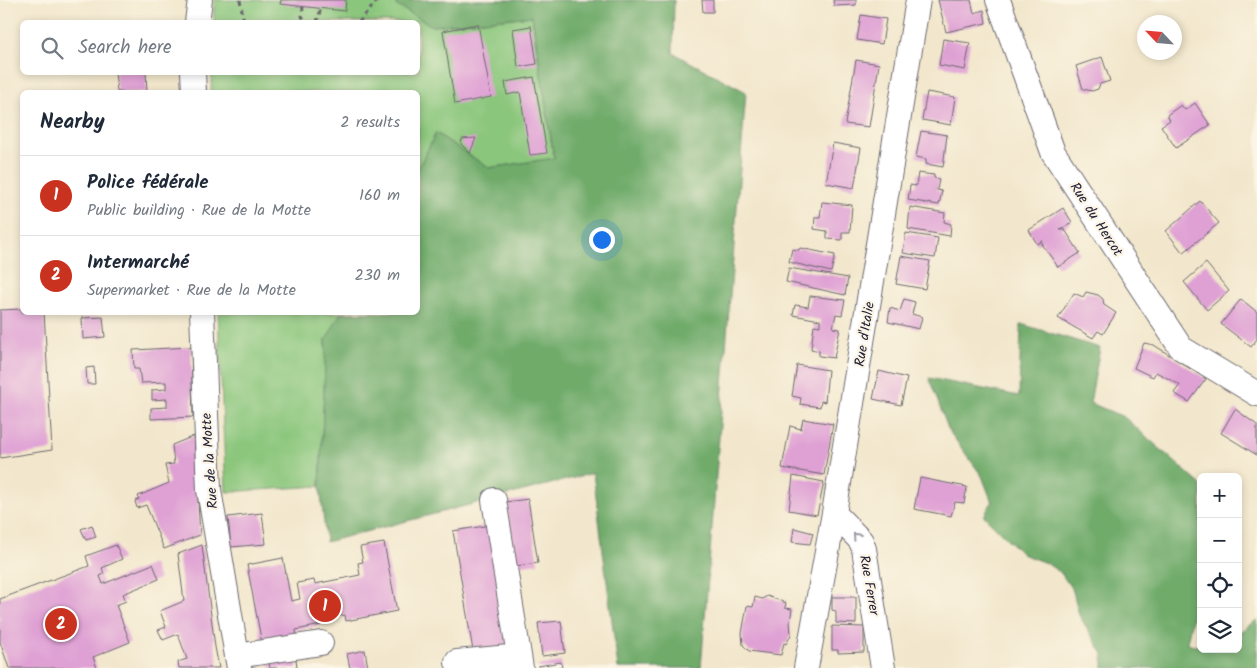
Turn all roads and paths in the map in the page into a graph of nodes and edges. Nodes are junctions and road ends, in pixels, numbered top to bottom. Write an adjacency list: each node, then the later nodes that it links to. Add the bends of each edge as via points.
1 (200, 0): 8 (street)
2 (240, 0): 9 (path)
3 (378, 0): 12 (path)
4 (918, 0): 18 (street, Rue d'Italie)
5 (998, 0): 16 (street, Rue du Hercot, via 1053,152 1181,348)
6 (303, 7): 10 (path)
7 (321, 8): 11 (path)
8 (198, 20)
9 (244, 20)
10 (304, 20)
11 (318, 20)
12 (361, 20)
13 (193, 75): 14 (street)
14 (194, 90)
15 (202, 315): 20 (street, Rue de la Motte, via 209,490)
16 (1257, 394)
17 (494, 500): 22 (street)
18 (834, 513): 23 (street, Rue d'Italie); 24 (street, Rue Ferrer, one-way to 18, via 864,549 861,541)
19 (321, 643): 20 (street)
20 (238, 662)
21 (457, 662): 22 (street)
22 (520, 662)
23 (806, 668)
24 (883, 668)

